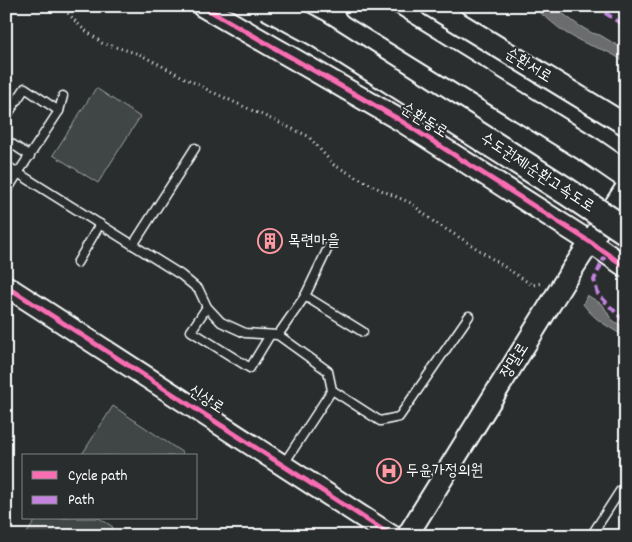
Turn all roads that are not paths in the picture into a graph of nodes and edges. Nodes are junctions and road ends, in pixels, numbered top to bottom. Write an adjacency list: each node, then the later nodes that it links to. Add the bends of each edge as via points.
1 (202, 6): 19 (street, 순환동로, via 398,119)
2 (268, 6): 18 (highway, 수도권제1순환고속도로, bridge, via 317,33)
3 (357, 6): 14 (highway)
4 (431, 6): 8 (street, 순환서로)
5 (63, 96): 6 (lane)
6 (59, 112): 7 (lane, via 25,88); 11 (lane)
7 (6, 117)
8 (626, 125)
9 (6, 140): 11 (lane)
10 (195, 148): 20 (lane)
11 (30, 156): 13 (lane)
12 (6, 165): 13 (lane)
13 (18, 173): 16 (lane); 17 (lane)
14 (626, 175)
15 (626, 188): 19 (street, 장말로)
16 (6, 192)
17 (100, 224): 20 (lane); 22 (lane)
18 (626, 231)
19 (590, 242): 23 (street, 순환동로); 34 (street, 장말로)
20 (133, 245): 26 (lane, via 199,290)
21 (329, 246): 25 (lane)
22 (77, 263)
23 (626, 267)
24 (6, 286): 31 (street, 신상로)
25 (305, 296): 28 (lane); 29 (lane)
26 (207, 307): 29 (lane, via 221,322 245,333); 29 (lane, via 191,331 250,368)
27 (469, 316): 30 (lane, via 399,417 380,421)
28 (363, 332)
29 (274, 335): 30 (lane, via 328,371)
30 (332, 390): 31 (lane)
31 (283, 465): 33 (street, 신상로)
32 (626, 495): 35 (lane, via 620,491)
33 (392, 536)
34 (407, 536)
35 (591, 536)

